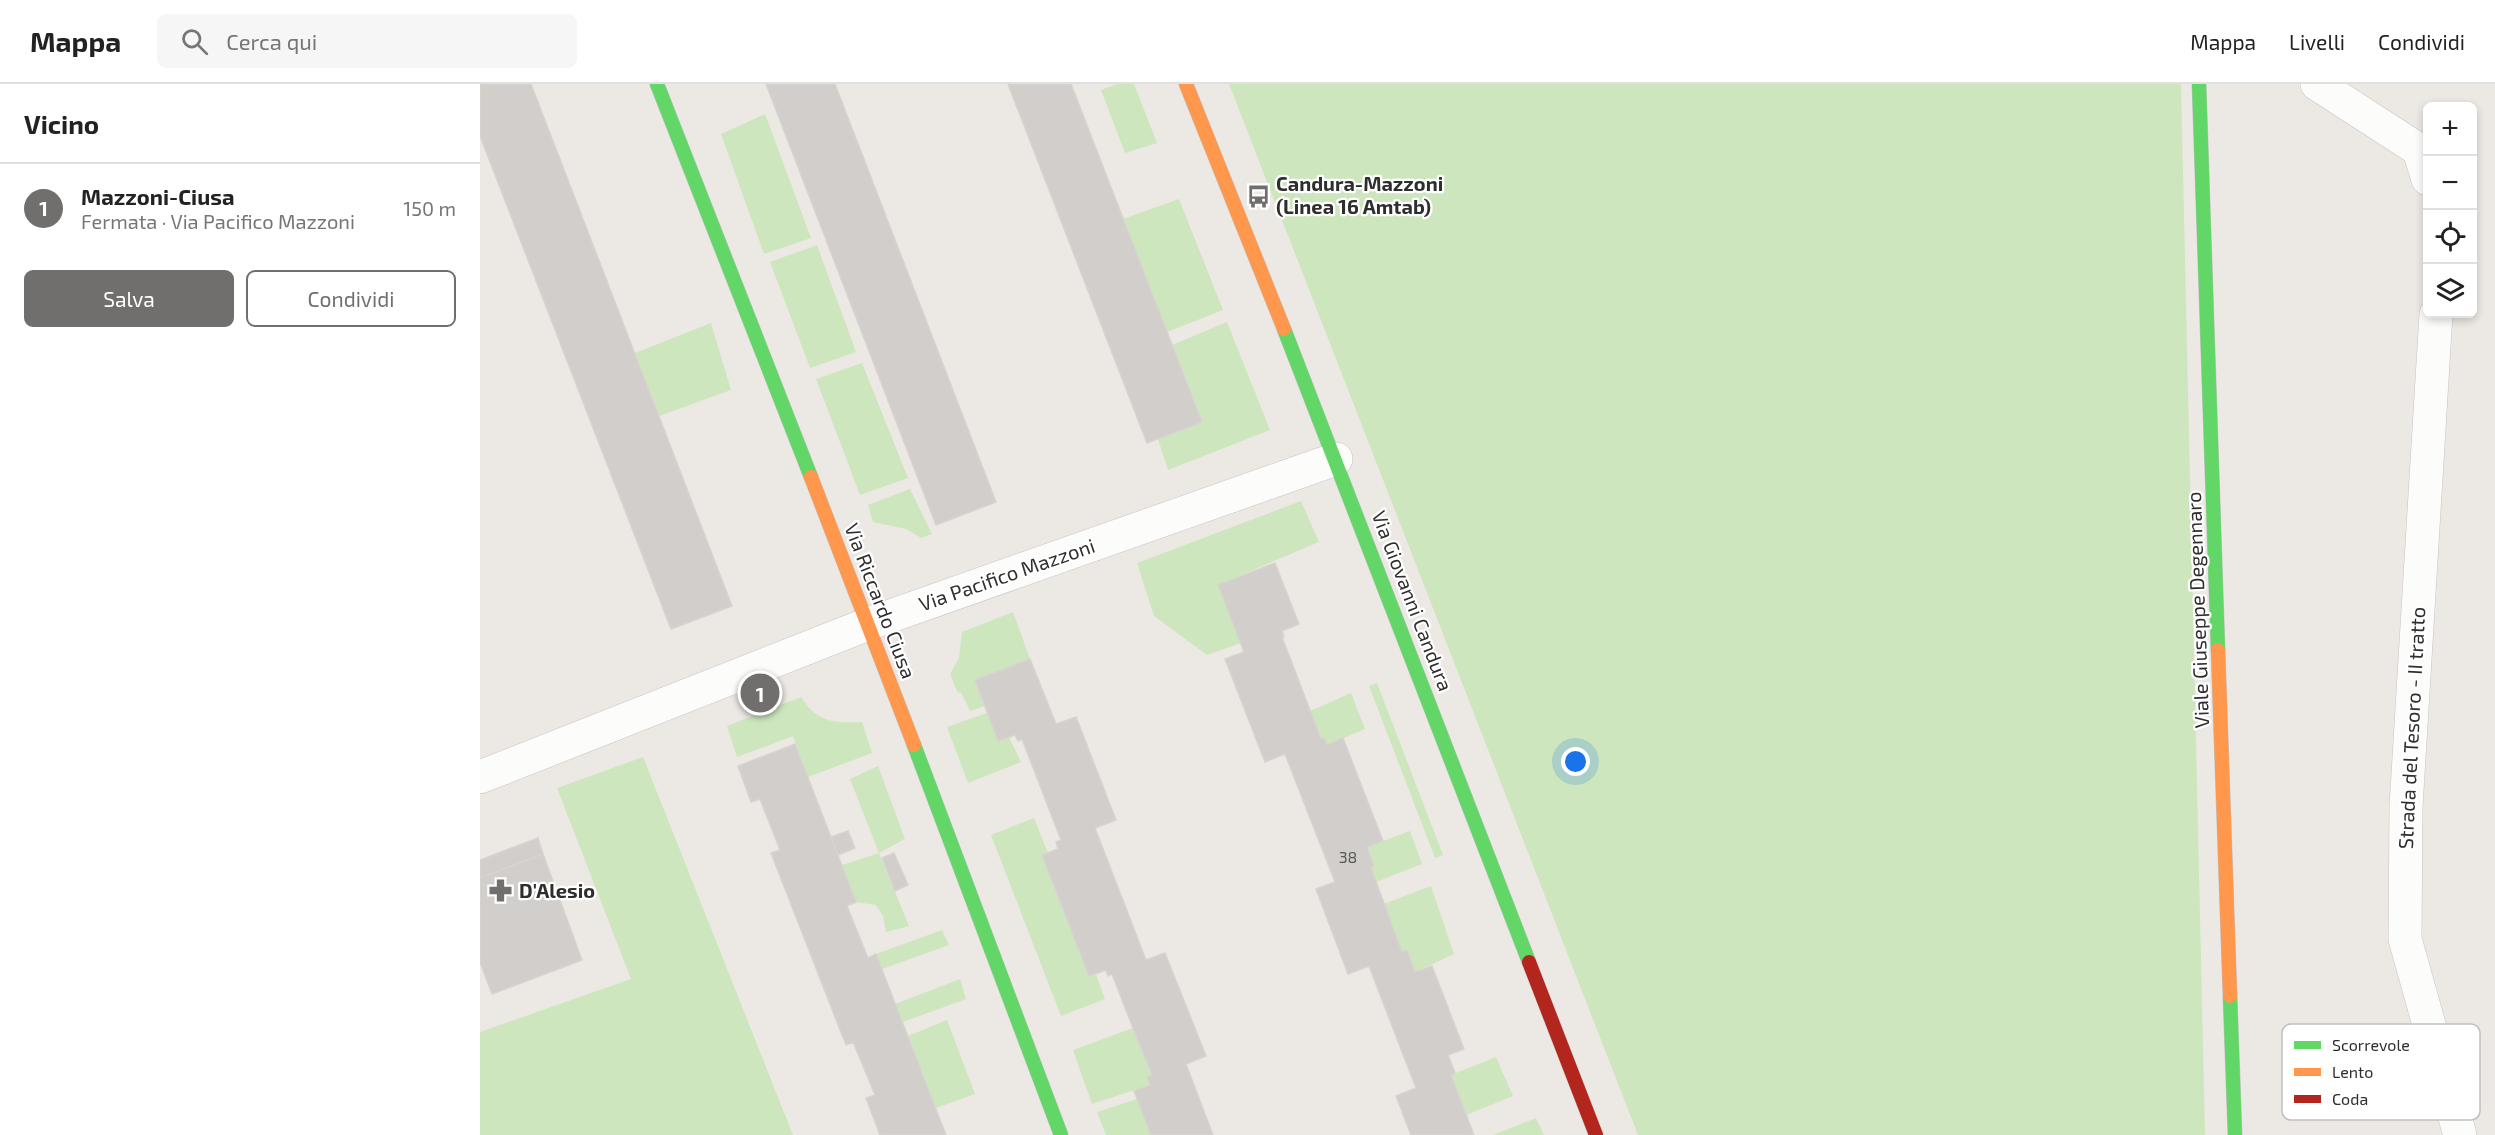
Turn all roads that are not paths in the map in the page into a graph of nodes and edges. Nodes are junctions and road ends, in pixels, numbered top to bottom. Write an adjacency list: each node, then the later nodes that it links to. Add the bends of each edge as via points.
1 (657, 84): 8 (street, Via Riccardo Ciusa)
2 (1186, 84): 7 (street, Via Giovanni Candura)
3 (2199, 84): 14 (street, Viale Giuseppe Degennaro)
4 (2317, 84): 5 (street, via 2419,150)
5 (2423, 164)
6 (2436, 318): 10 (street, Strada del Tesoro - II tratto, via 2406,807 2405,939)
7 (1336, 459): 8 (street, Via Pacifico Mazzoni); 13 (street, Via Giovanni Candura)
8 (868, 624): 9 (street, Via Pacifico Mazzoni); 12 (street, Via Riccardo Ciusa)
9 (480, 777)
10 (2429, 1024)
11 (2456, 1120): 15 (street, Strada del Tesoro - II tratto)
12 (1061, 1135)
13 (1596, 1135)
14 (2235, 1135)
15 (2460, 1135)

